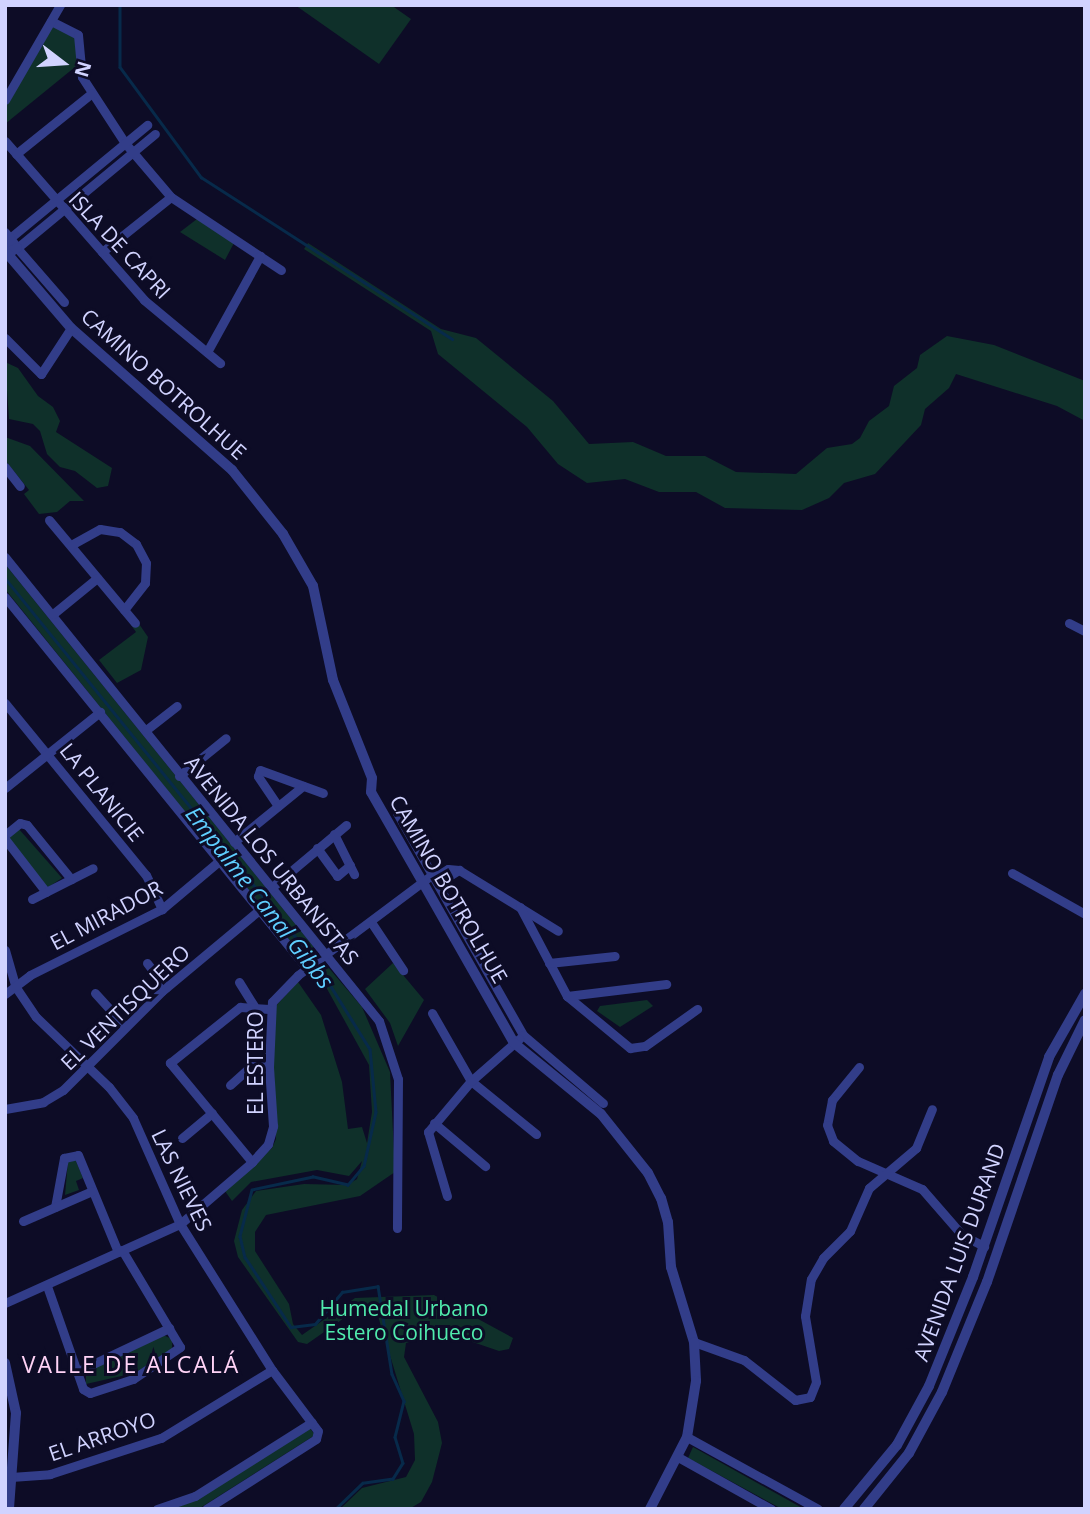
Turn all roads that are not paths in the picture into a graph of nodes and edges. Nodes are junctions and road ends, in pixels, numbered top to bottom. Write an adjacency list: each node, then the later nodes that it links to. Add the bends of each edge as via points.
1 (61, 5): 2 (street)
2 (51, 20): 3 (street, via 78,35 82,77); 4 (street)
3 (92, 93): 8 (street); 10 (street)
4 (5, 100)
5 (147, 125): 8 (street)
6 (155, 134): 9 (street)
7 (5, 141): 10 (street, ISLA DE CAPRI)
8 (125, 144): 9 (street); 12 (street)
9 (132, 153): 11 (street); 13 (street)
10 (16, 154): 12 (street, ISLA DE CAPRI)
11 (171, 197): 15 (street); 16 (street)
12 (55, 200): 13 (street, ISLA DE CAPRI); 14 (street)
13 (63, 210): 14 (street); 15 (street, ISLA DE CAPRI)
14 (8, 246): 18 (street, CAMINO BOTROLHUE); 19 (street, CAMINO BOTROLHUE)
15 (102, 252): 21 (street, ISLA DE CAPRI, via 144,300)
16 (260, 256): 17 (street); 21 (street)
17 (281, 270)
18 (64, 302)
19 (71, 328): 20 (street, via 41,374); 60 (street, CAMINO BOTROLHUE, via 216,454 294,551 313,586 325,625 333,680 372,778 371,792)
20 (5, 338)
21 (207, 352): 22 (street, ISLA DE CAPRI)
22 (219, 363)
23 (5, 467): 24 (street)
24 (20, 486)
25 (49, 520): 26 (street)
26 (71, 545): 28 (street); 30 (street, via 87,533 107,529 136,544 146,562 145,583)
27 (5, 557): 31 (street, AVENIDA LOS URBANISTAS)
28 (97, 578): 30 (street); 31 (street)
29 (5, 597): 37 (street, AVENIDA LOS URBANISTAS)
30 (124, 610): 33 (street)
31 (53, 614): 38 (street, AVENIDA LOS URBANISTAS)
32 (1069, 622): 34 (street)
33 (135, 623)
34 (1085, 631)
35 (5, 703): 40 (street, LA PLANICIE)
36 (177, 706): 38 (street)
37 (100, 712): 40 (street); 52 (street, AVENIDA LOS URBANISTAS)
38 (146, 730): 41 (street, AVENIDA LOS URBANISTAS)
39 (226, 738): 41 (street)
40 (48, 753): 43 (street); 66 (street, LA PLANICIE, via 146,875)
41 (179, 776): 50 (street, AVENIDA LOS URBANISTAS)
42 (303, 786): 44 (street); 45 (street); 45 (street, via 260,770 258,776)
43 (5, 788)
44 (323, 793)
45 (278, 806): 50 (street)
46 (397, 813): 58 (street, CAMINO BOTROLHUE)
47 (346, 825): 49 (street)
48 (7, 831): 59 (street, via 27,825); 63 (street)
49 (334, 834): 51 (street); 53 (street)
50 (234, 842): 62 (street, AVENIDA LOS URBANISTAS)
51 (317, 848): 57 (street); 62 (street)
52 (219, 860): 66 (street, EL MIRADOR); 67 (street, AVENIDA LOS URBANISTAS)
53 (349, 864): 56 (street); 57 (street)
54 (93, 868): 59 (street)
55 (1012, 873): 68 (street)
56 (354, 874)
57 (337, 876): 61 (street)
58 (435, 878): 60 (street, EL ESTERO); 65 (street, EL ESTERO, via 454,870); 92 (street, CAMINO BOTROLHUE)
59 (71, 879): 63 (street)
60 (422, 881): 69 (street, EL ESTERO); 92 (street, CAMINO BOTROLHUE)
61 (327, 885)
62 (271, 888): 72 (street, AVENIDA LOS URBANISTAS)
63 (46, 892): 64 (street)
64 (32, 899)
65 (520, 907): 70 (street); 75 (street)
66 (162, 909): 80 (street, EL MIRADOR)
67 (258, 911): 76 (street, AVENIDA LOS URBANISTAS); 81 (street, EL VENTISQUERO)
68 (1085, 914)
69 (371, 922): 72 (street, EL ESTERO); 77 (street)
70 (558, 931)
71 (5, 950): 80 (street, LAS NIEVES)
72 (324, 956): 76 (street, EL ESTERO); 113 (street, AVENIDA LOS URBANISTAS, via 373,1012 393,1054 399,1091)
73 (615, 956): 75 (street)
74 (147, 963): 81 (street)
75 (549, 964): 85 (street)
76 (309, 967): 87 (street, EL ESTERO, via 280,991)
77 (403, 971)
78 (239, 982): 86 (street)
79 (666, 984): 85 (street)
80 (15, 986): 83 (street, EL MIRADOR); 93 (street, LAS NIEVES, via 36,1017)
81 (166, 987): 91 (street, EL VENTISQUERO)
82 (95, 993): 91 (street)
83 (5, 994)
84 (1085, 994): 114 (street, AVENIDA LUIS DURAND, via 1049,1057)
85 (568, 996): 88 (street, via 635,1049)
86 (254, 1006): 87 (street); 101 (street, via 240,1007 170,1063)
87 (269, 1009): 94 (street, EL ESTERO)
88 (697, 1009)
89 (432, 1013): 96 (street)
90 (1085, 1020): 134 (street, AVENIDA LUIS DURAND, via 1062,1063 987,1282 942,1392 909,1453)
91 (125, 1026): 93 (street, EL VENTISQUERO)
92 (519, 1039): 96 (street); 98 (street, CAMINO BOTROLHUE); 119 (street, CAMINO BOTROLHUE, via 601,1114 648,1174 666,1209 671,1267)
93 (87, 1067): 99 (street, EL VENTISQUERO, via 43,1102); 112 (street, LAS NIEVES, via 133,1118)
94 (269, 1067): 97 (street, via 251,1066); 105 (street, EL ESTERO, via 272,1136)
95 (859, 1067): 107 (street, via 835,1092 828,1131 841,1149)
96 (471, 1081): 102 (street); 103 (street)
97 (230, 1085)
98 (603, 1103)
99 (5, 1109)
100 (932, 1109): 107 (street, via 916,1148)
101 (212, 1113): 104 (street); 105 (street)
102 (434, 1123): 106 (street); 109 (street, via 427,1136)
103 (536, 1135)
104 (182, 1138)
105 (252, 1162): 112 (street, EL ESTERO)
106 (485, 1166)
107 (887, 1174): 114 (street, via 928,1193 962,1235); 119 (street, via 869,1188 850,1231 823,1258 811,1279 805,1316 816,1382 810,1397 795,1401 744,1360)
108 (92, 1191): 110 (street); 110 (street, via 78,1155 64,1158); 115 (street)
109 (447, 1196)
110 (55, 1207): 111 (street)
111 (23, 1221)
112 (180, 1224): 115 (street, EL ESTERO); 121 (street, LAS NIEVES)
113 (397, 1228)
114 (984, 1246): 133 (street, AVENIDA LUIS DURAND, via 914,1417 887,1459)
115 (120, 1251): 116 (street, EL ESTERO); 118 (street)
116 (47, 1286): 117 (street, EL ESTERO); 122 (street)
117 (5, 1303)
118 (169, 1328): 122 (street); 122 (street, via 180,1349 133,1379 90,1393 83,1389)
119 (694, 1342): 124 (street, CAMINO BOTROLHUE, via 696,1381)
120 (5, 1363): 126 (street, via 16,1413)
121 (272, 1370): 123 (street, LAS NIEVES); 126 (street, EL ARROYO, via 161,1438 50,1474)
122 (78, 1371)
123 (312, 1422): 127 (street, via 195,1496); 129 (street, LAS NIEVES, via 318,1436)
124 (687, 1437): 125 (street, CAMINO BOTROLHUE); 132 (street)
125 (678, 1457): 130 (street, CAMINO BOTROLHUE); 131 (street)
126 (11, 1477): 128 (street)
127 (161, 1508)
128 (9, 1509)
129 (206, 1509)
130 (650, 1509)
131 (771, 1509)
132 (818, 1509)
133 (844, 1509)
134 (864, 1509)

